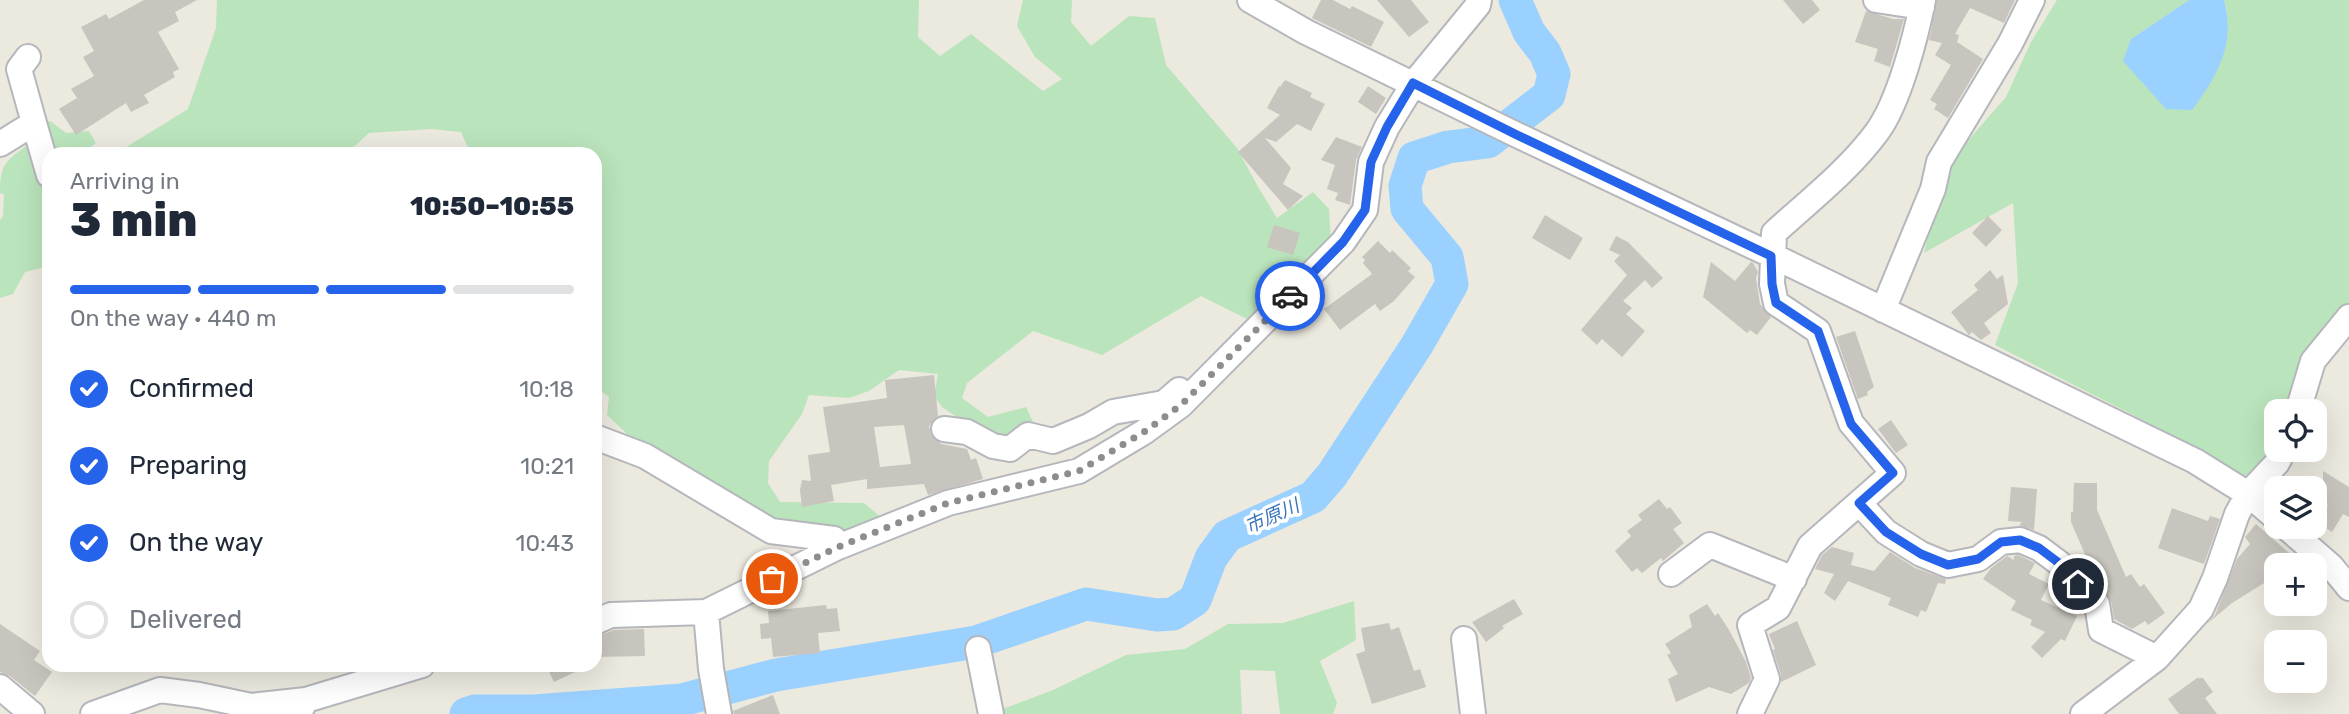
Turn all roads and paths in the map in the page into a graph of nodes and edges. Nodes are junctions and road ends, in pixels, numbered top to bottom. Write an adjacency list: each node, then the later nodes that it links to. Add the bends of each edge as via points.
1 (1250, 0): 7 (street)
2 (1479, 0): 7 (street)
3 (1877, 0): 5 (street)
4 (2032, 0): 12 (street, via 1939,162 1933,189)
5 (1922, 3): 11 (street, via 1896,96 1879,130 1855,159 1774,233)
6 (28, 58): 8 (street, via 19,69)
7 (1413, 83): 11 (street); 14 (street, via 1371,162 1365,210 1343,242)
8 (34, 123): 9 (street); 10 (street)
9 (0, 144)
10 (42, 151)
11 (1771, 256): 12 (street); 20 (street, via 1776,303 1818,331 1851,424 1893,473)
12 (1883, 310): 19 (street, via 2195,461)
13 (2349, 317): 15 (street, via 2314,361)
14 (1208, 378): 16 (street, via 1198,374 1164,403 1113,412 1054,441 1028,435 1010,449 967,432); 23 (street, via 1163,419 1079,471 948,503)
15 (2302, 399)
16 (944, 429)
17 (602, 440): 23 (street, via 645,456 771,531 834,538)
18 (2278, 462): 19 (street)
19 (2248, 494): 21 (street); 31 (street, via 2201,609)
20 (1859, 503): 25 (street, via 1810,546); 31 (street, via 1886,532 1948,565 1978,559 2001,542 2020,540 2039,548 2097,604 2101,629)
21 (2264, 508)
22 (2300, 539): 26 (street)
23 (838, 547): 27 (street)
24 (1671, 574): 25 (street, via 1710,545)
25 (1794, 579): 41 (street, via 1778,608 1750,625 1767,679)
26 (2349, 588)
27 (706, 612): 28 (street); 38 (street)
28 (602, 619)
29 (1464, 639): 40 (street)
30 (978, 649): 39 (street)
31 (2157, 658): 35 (street)
32 (402, 672): 34 (street)
33 (0, 687): 36 (street)
34 (302, 707): 37 (street, via 251,706 160,690)
35 (2097, 710)
36 (32, 714)
37 (93, 714)
38 (719, 714)
39 (991, 714)
40 (1474, 714)
41 (1750, 714)

